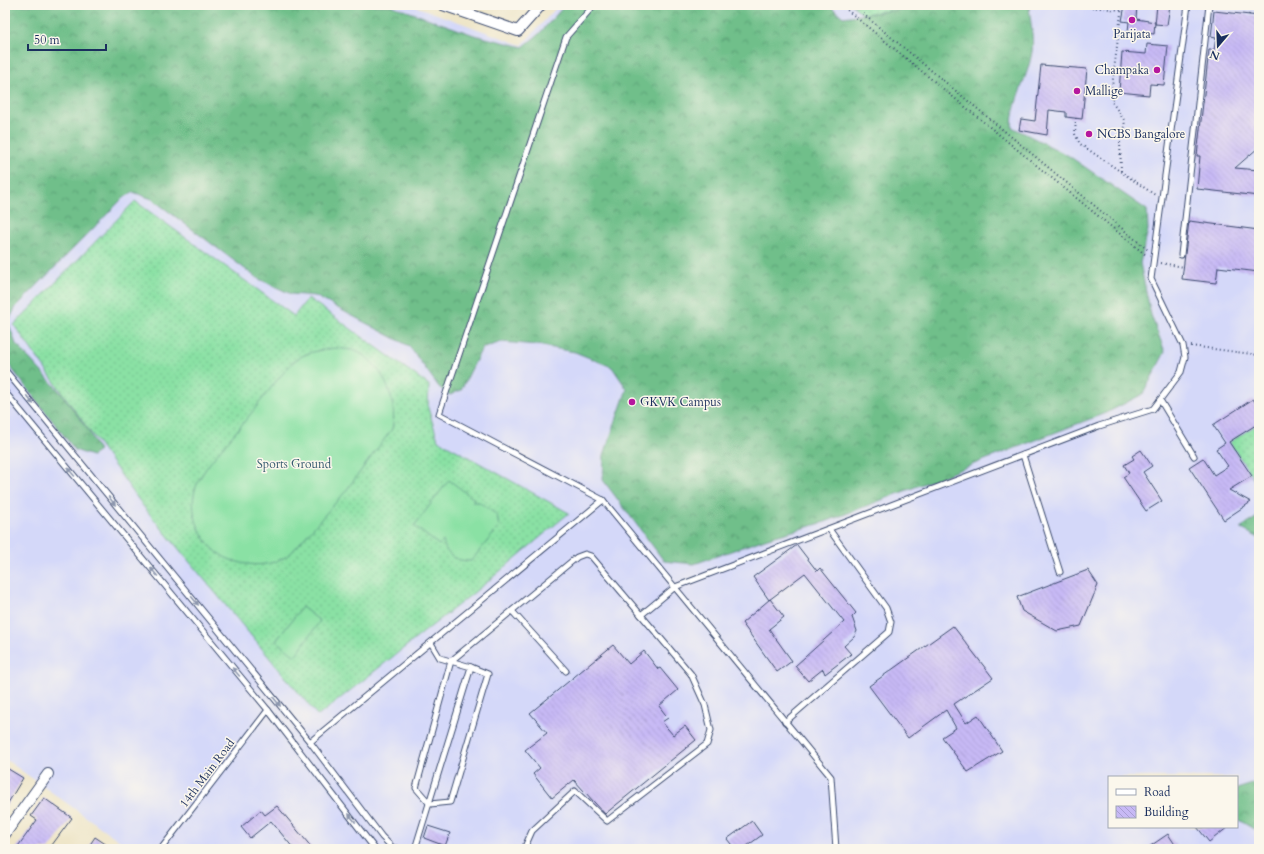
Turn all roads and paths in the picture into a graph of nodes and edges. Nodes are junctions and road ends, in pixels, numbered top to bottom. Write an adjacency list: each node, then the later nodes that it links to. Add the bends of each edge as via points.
1 (541, 5): 9 (street, via 518,31)
2 (594, 5): 27 (lane, via 566,37 439,414)
3 (841, 5): 18 (path)
4 (1068, 5): 10 (path)
5 (1122, 5): 10 (path)
6 (1188, 5): 15 (lane)
7 (1209, 5): 17 (lane)
8 (1250, 5): 12 (path)
9 (449, 6)
10 (1121, 10): 14 (path, via 1112,87 1112,102 1125,126 1120,141)
11 (863, 14): 16 (path)
12 (1249, 15)
13 (1076, 118): 14 (path, via 1075,134 1080,144)
14 (1121, 171): 15 (path)
15 (1163, 200): 18 (lane)
16 (1154, 255)
17 (1181, 255)
18 (1154, 262): 19 (path); 20 (lane, via 1151,279)
19 (1184, 267)
20 (1183, 345): 21 (path); 24 (lane, via 1185,357 1181,372)
21 (1259, 355)
22 (5, 370): 39 (lane, one-way to 39)
23 (5, 392): 37 (lane, one-way to 23)
24 (1160, 400): 25 (lane, via 1153,409); 26 (lane)
25 (1023, 455): 28 (lane); 29 (lane)
26 (1194, 456)
27 (603, 500): 30 (lane); 33 (lane)
28 (829, 529): 30 (lane); 38 (lane, via 886,608 891,622 889,632)
29 (1060, 572)
30 (675, 587): 32 (lane); 38 (lane)
31 (512, 611): 32 (lane, via 577,557 585,554 592,556); 34 (lane); 36 (lane)
32 (641, 615): 48 (lane, via 691,674 706,705 711,730 707,744 607,821 575,791 532,830)
33 (431, 643): 34 (lane, via 440,658); 39 (lane)
34 (451, 661): 35 (lane); 41 (lane, via 416,788)
35 (471, 667): 41 (lane); 41 (lane, via 488,674 450,802)
36 (566, 672)
37 (268, 710): 43 (lane, 14th Main Road); 44 (lane, one-way to 37)
38 (785, 722): 49 (lane, via 831,777)
39 (310, 742): 45 (lane)
40 (48, 774): 42 (street)
41 (430, 804): 47 (lane)
42 (7, 828)
43 (161, 849)
44 (375, 849)
45 (392, 849): 46 (lane)
46 (406, 849)
47 (415, 849)
48 (524, 849)
49 (836, 849)

